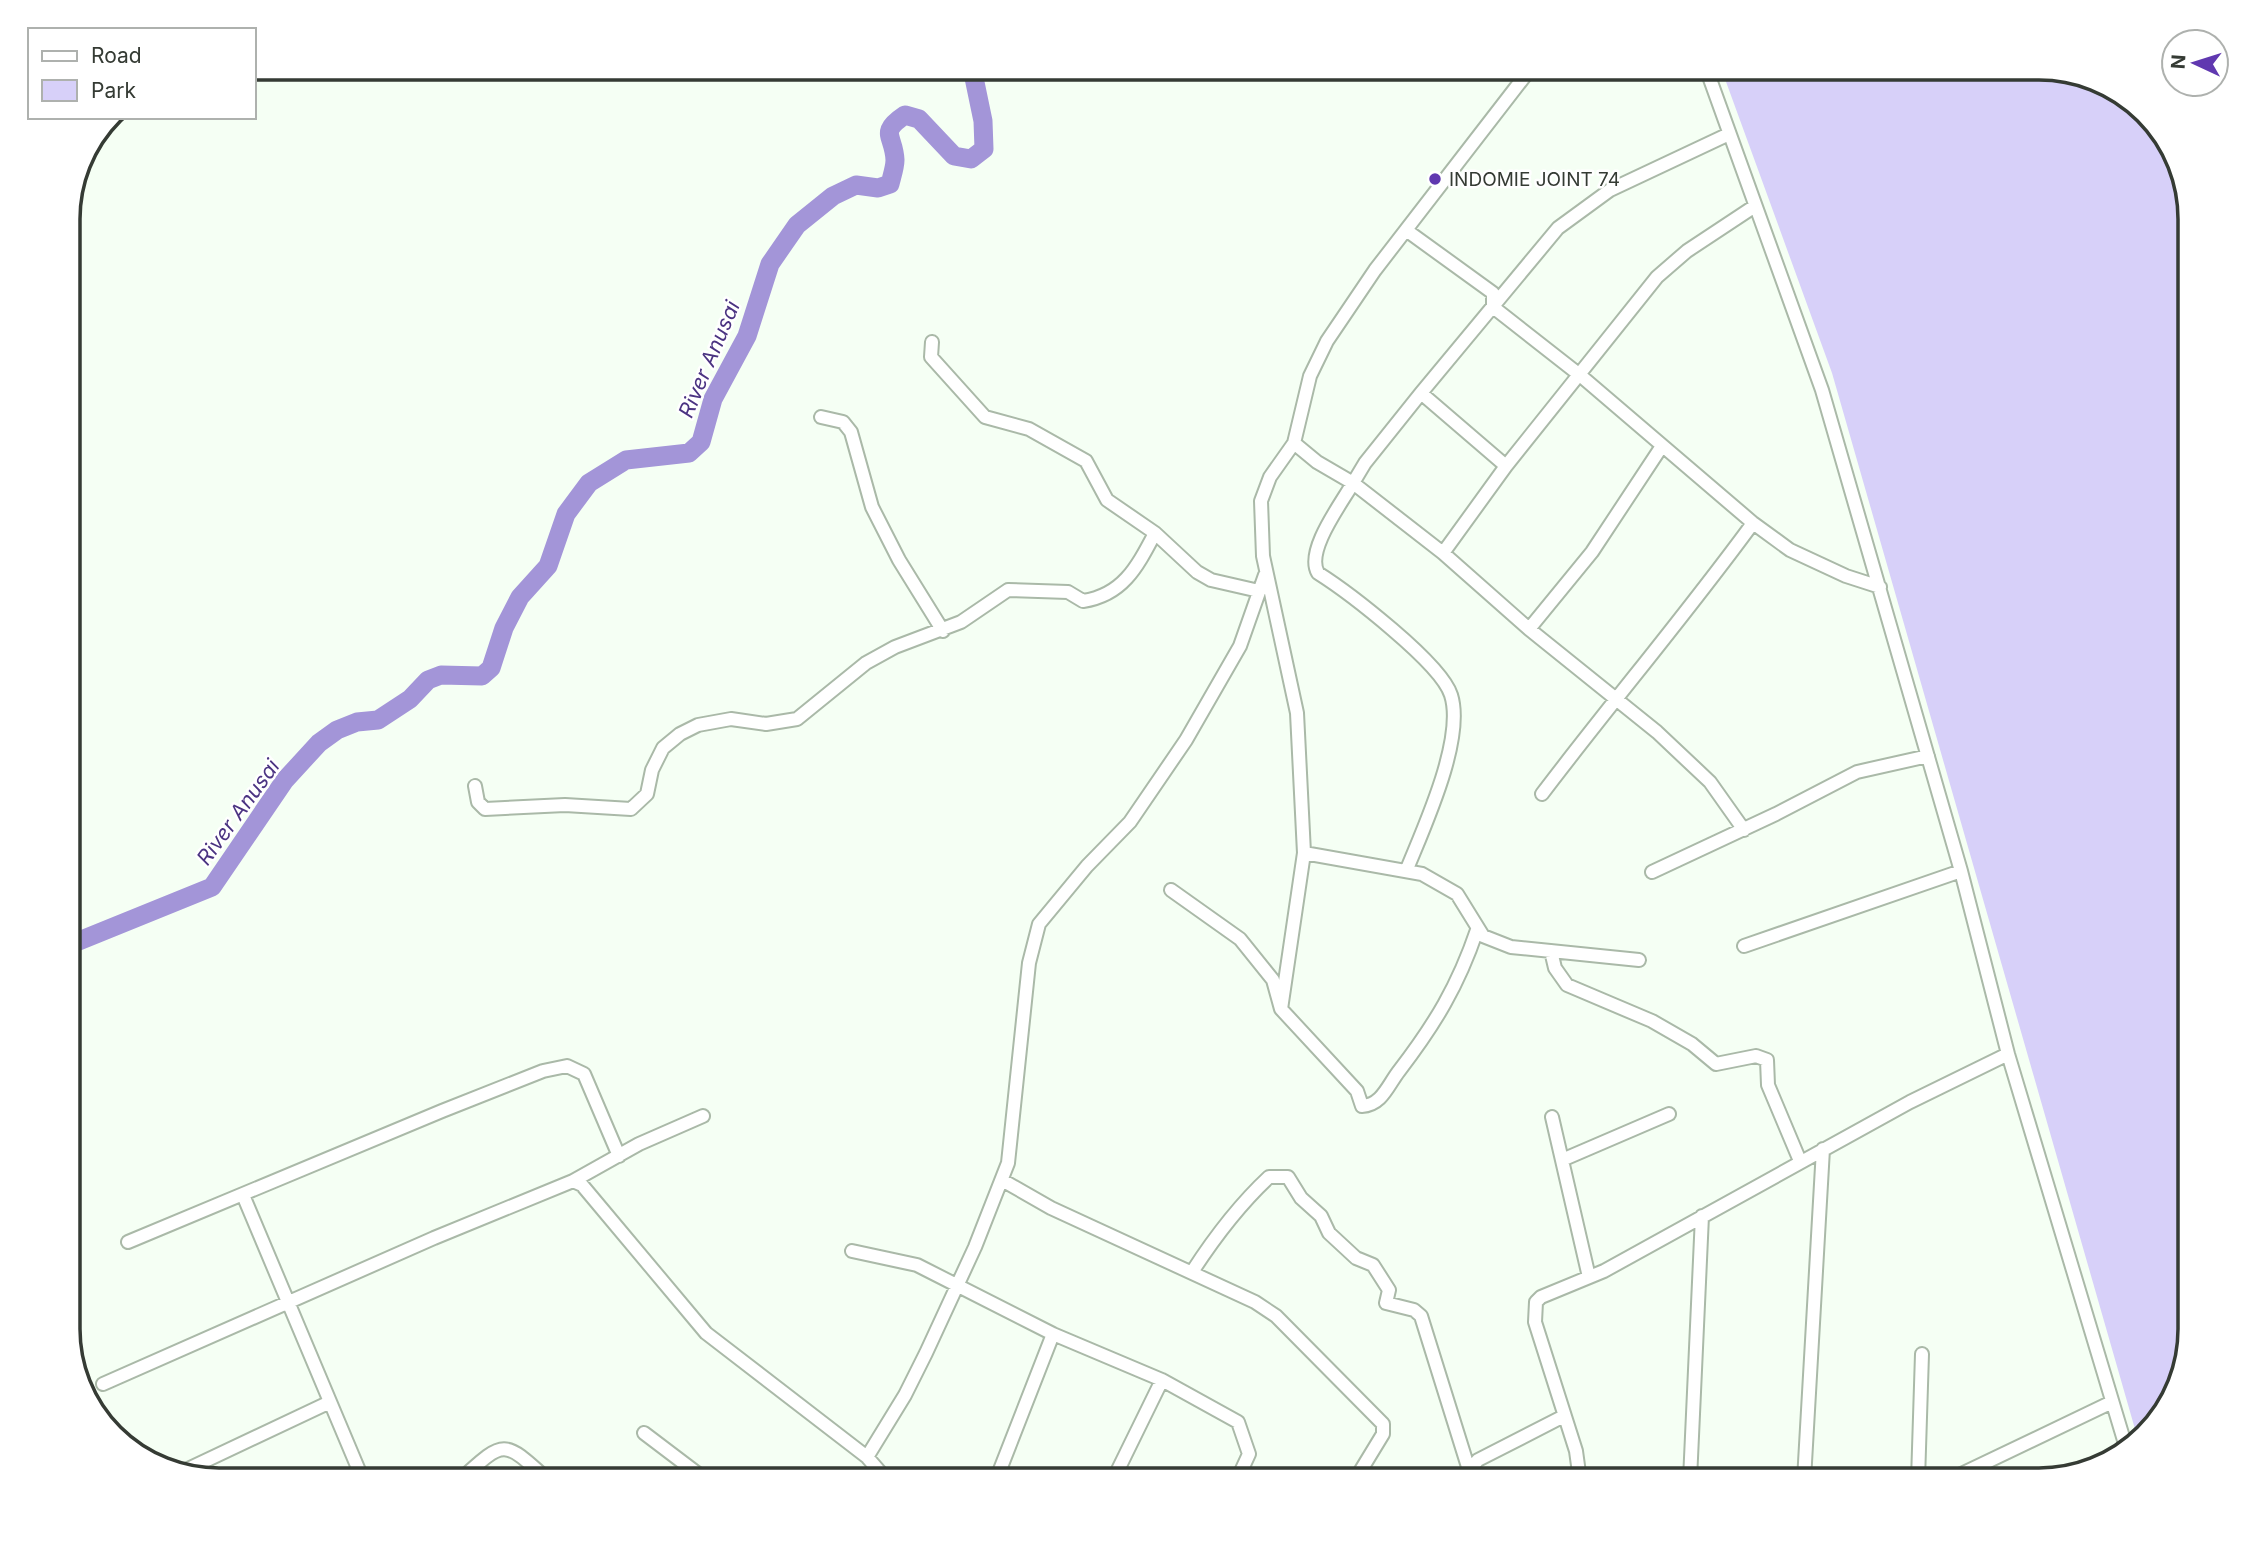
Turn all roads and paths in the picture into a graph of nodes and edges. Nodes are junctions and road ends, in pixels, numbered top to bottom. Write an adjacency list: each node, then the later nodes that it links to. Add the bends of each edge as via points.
1 (1522, 80): 5 (street)
2 (1710, 80): 3 (street)
3 (1729, 134): 4 (street); 6 (street, via 1610,190 1580,210 1558,228)
4 (1755, 206): 8 (street, via 1657,277); 19 (street, via 1822,390)
5 (1406, 230): 6 (street, via 1493,293); 11 (street, via 1327,341 1310,376)
6 (1493, 306): 8 (street); 9 (street)
7 (932, 342): 16 (street, via 931,357 985,417 1028,429 1086,461 1107,500)
8 (1581, 376): 12 (street); 13 (street)
9 (1420, 393): 13 (street); 14 (street)
10 (821, 417): 22 (street, via 843,422 851,432 872,507)
11 (1294, 443): 14 (street); 18 (street, via 1270,477 1261,501)
12 (1661, 446): 15 (street); 21 (street, via 1592,552)
13 (1506, 466): 17 (street)
14 (1353, 483): 17 (street); 29 (street, via 1325,529 1313,565 1424,659 1451,695 1447,759)
15 (1753, 523): 19 (street, via 1790,550); 23 (street, via 1688,612)
16 (1155, 533): 20 (street, via 1205,577); 22 (street, via 1134,571 1108,595 1083,601 1068,592 1008,590)
17 (1443, 552): 21 (street)
18 (1266, 571): 20 (street); 28 (street, via 1297,713)
19 (1880, 587): 24 (street)
20 (1259, 591): 46 (street, via 1240,646 1154,790 1054,904 1033,938 1010,1151)
21 (1529, 629): 23 (street)
22 (943, 631): 25 (street, via 895,647 866,663 797,719 766,724 716,720 680,734 657,756 647,794 631,809 565,805 485,809 478,802)
23 (1616, 697): 26 (street); 27 (street, via 1710,782)
24 (1928, 756): 27 (street, via 1857,772); 30 (street)
25 (475, 786)
26 (1542, 794)
27 (1744, 830): 31 (street)
28 (1304, 853): 29 (street); 37 (street)
29 (1407, 869): 33 (street, via 1457,894)
30 (1961, 871): 34 (street); 38 (street)
31 (1652, 872)
32 (1171, 890): 37 (street, via 1240,939 1273,979)
33 (1477, 930): 35 (street, via 1511,947); 37 (street, via 1464,970 1430,1032 1378,1102 1371,1105 1362,1106 1357,1091)
34 (1744, 946)
35 (1551, 951): 36 (street); 45 (street, via 1555,968 1567,985 1652,1021 1716,1064 1756,1056 1767,1060 1768,1085)
36 (1639, 960)
37 (1281, 1009)
38 (2008, 1054): 42 (street); 61 (street)
39 (1669, 1114): 44 (street)
40 (703, 1116): 43 (street)
41 (1552, 1116): 44 (street)
42 (1823, 1149): 45 (street); 80 (street)
43 (619, 1156): 47 (street); 48 (street, via 584,1074 567,1066 442,1111)
44 (1562, 1160): 53 (street)
45 (1800, 1161): 49 (street)
46 (1002, 1180): 52 (street, via 1051,1208); 54 (street)
47 (573, 1181): 55 (street); 65 (street, via 582,1185 706,1333)
48 (243, 1195): 50 (street); 55 (street)
49 (1702, 1216): 53 (street); 79 (street)
50 (128, 1242)
51 (852, 1251): 54 (street, via 917,1265)
52 (1192, 1272): 75 (street, via 1276,1316 1380,1418 1383,1434); 76 (street, via 1256,1189 1273,1175 1288,1177 1301,1198 1321,1216 1329,1233 1356,1258 1373,1265 1389,1290 1386,1303 1421,1316)
53 (1589, 1277): 62 (street, via 1541,1297 1534,1310)
54 (959, 1284): 56 (street); 65 (street, via 905,1395)
55 (287, 1301): 59 (street); 60 (street)
56 (1054, 1334): 58 (street); 72 (street)
57 (1922, 1354): 81 (street)
58 (1162, 1380): 73 (street); 74 (street, via 1238,1422 1250,1454)
59 (103, 1384)
60 (330, 1402): 66 (street); 67 (street)
61 (2112, 1402): 64 (street); 82 (street)
62 (1562, 1417): 77 (street, via 1478,1460); 78 (street)
63 (644, 1433): 70 (street)
64 (2123, 1438)
65 (867, 1457): 71 (street)
66 (196, 1465)
67 (358, 1468)
68 (473, 1468): 69 (street, via 489,1453 506,1448)
69 (534, 1468)
70 (690, 1468)
71 (877, 1468)
72 (1001, 1468)
73 (1119, 1468)
74 (1243, 1468)
75 (1363, 1468)
76 (1467, 1468)
77 (1473, 1468)
78 (1578, 1468)
79 (1691, 1468)
80 (1805, 1468)
81 (1918, 1468)
82 (1974, 1468)

